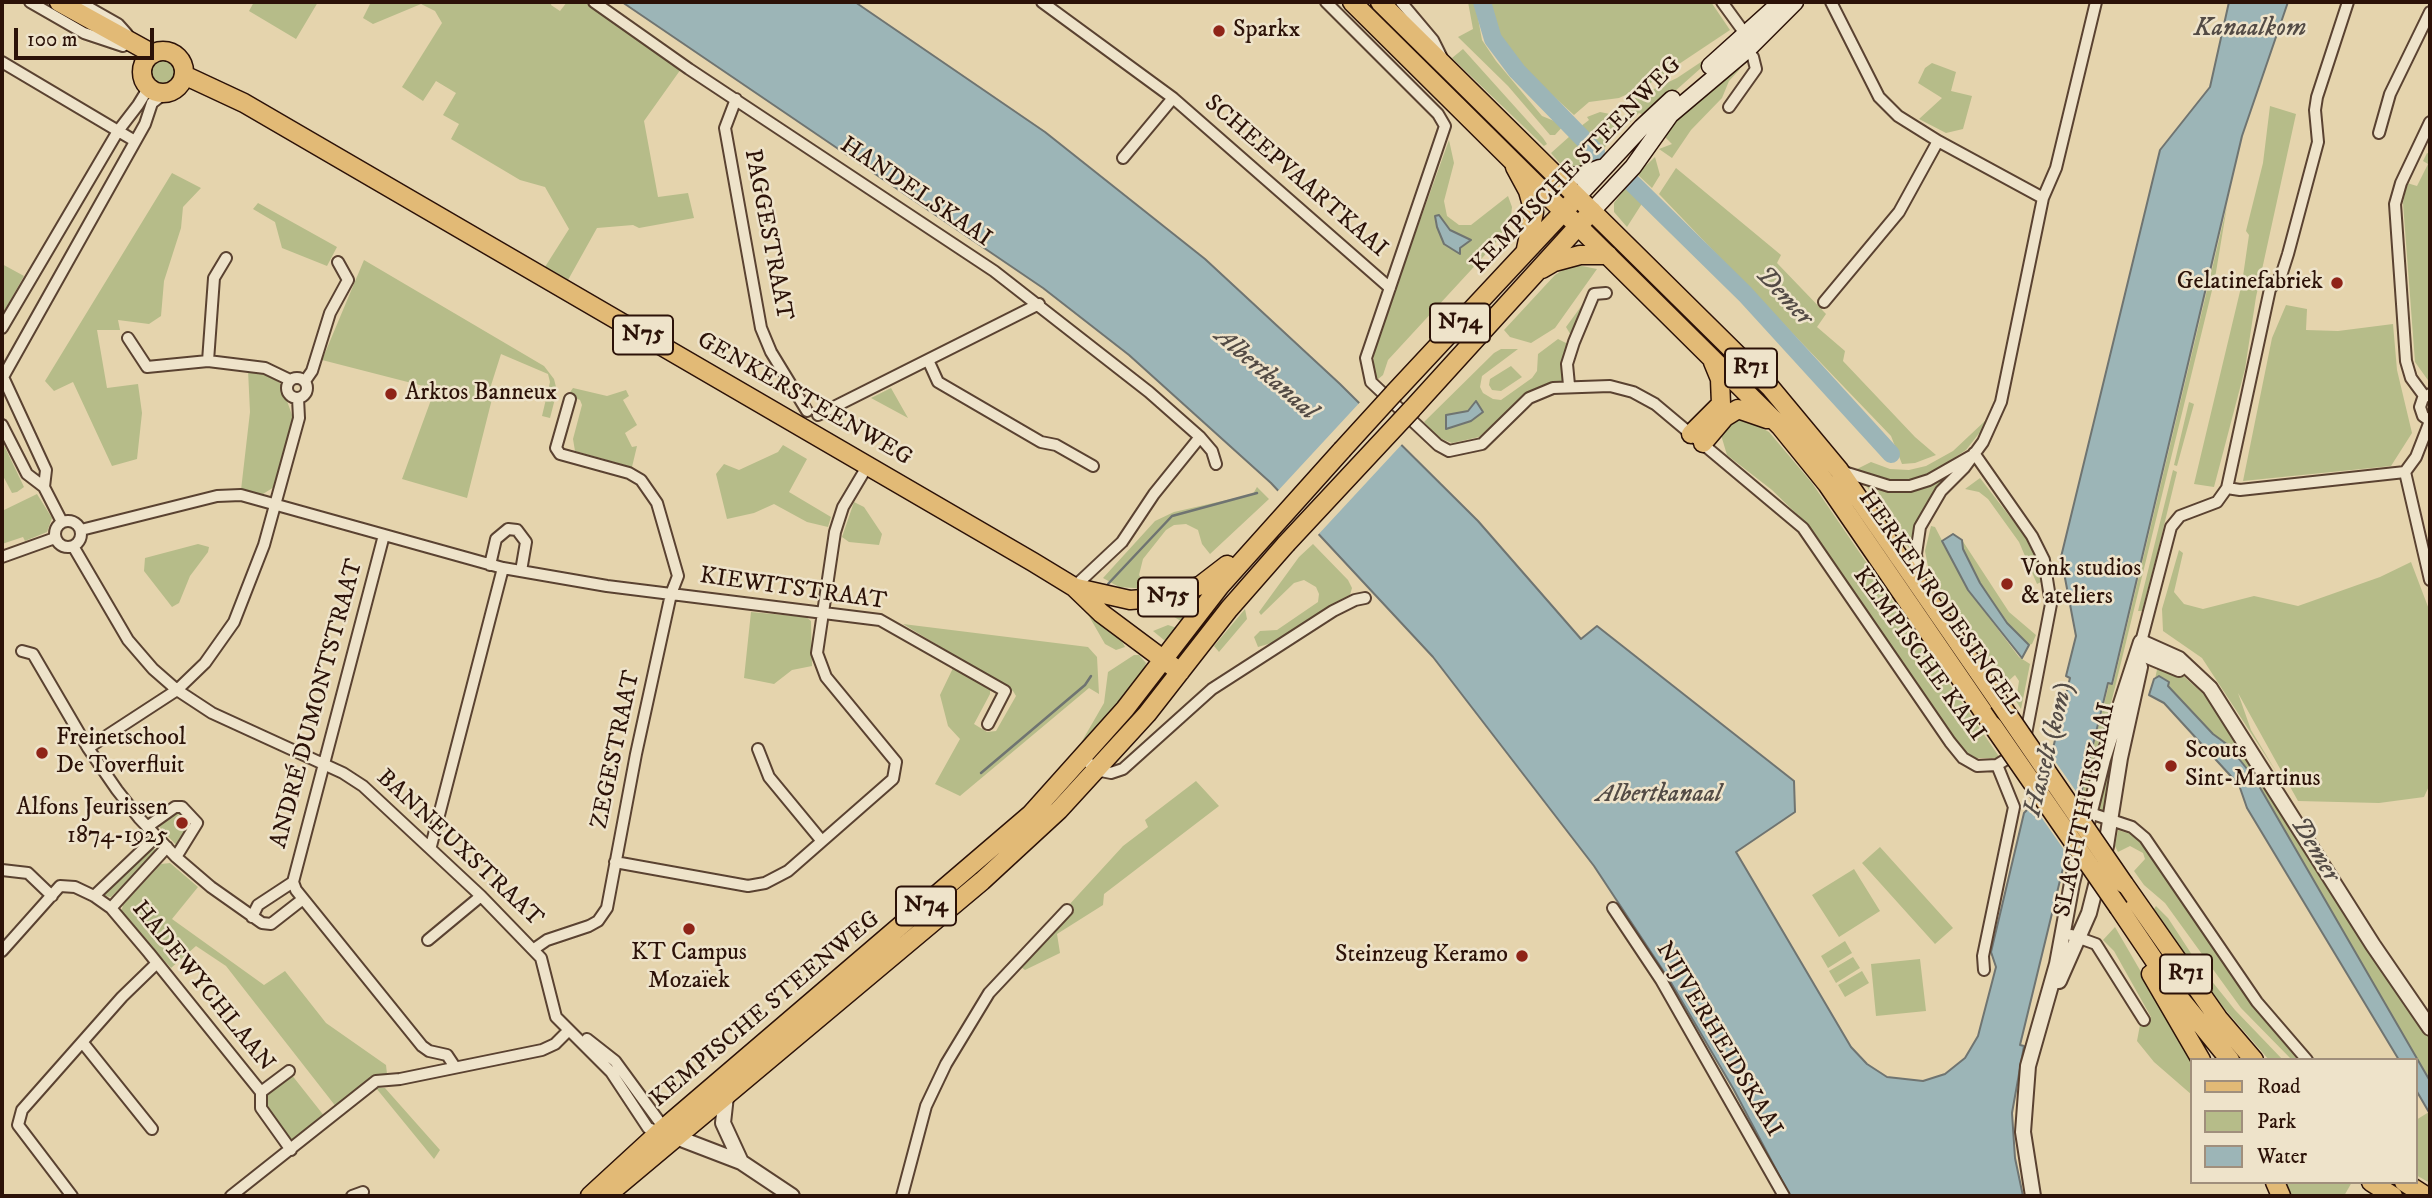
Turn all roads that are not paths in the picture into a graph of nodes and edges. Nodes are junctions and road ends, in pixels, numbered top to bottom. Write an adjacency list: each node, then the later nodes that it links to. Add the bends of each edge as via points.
1 (30, 2): 17 (street, GENKERSTEENWEG, via 83,33)
2 (60, 2): 17 (main road, GENKERSTEENWEG / N75)
3 (79, 2): 17 (street, GENKERSTEENWEG, via 118,24)
4 (594, 2): 24 (street, HANDELSKAAI)
5 (1042, 2): 23 (street, SCHEEPVAARTKAAI)
6 (1326, 2): 46 (street, KEMPISCHE KAAI, via 1443,120 1440,148)
7 (1352, 2): 33 (main road, R71)
8 (1380, 2): 20 (main road, R71)
9 (1401, 2): 20 (street, via 1433,40)
10 (1722, 2): 18 (street)
11 (1781, 2): 18 (main road, KEMPISCHE STEENWEG / N74)
12 (1795, 2): 18 (main road, KEMPISCHE STEENWEG / N74)
13 (1832, 2): 31 (street, via 1879,97 1898,116)
14 (2096, 2): 37 (street, KEMPISCHE KAAI, via 2056,168)
15 (2348, 2): 74 (street, via 2317,97 2318,142 2281,276 2270,289)
16 (2430, 12): 29 (street, via 2390,94)
17 (127, 42): 21 (main road, GENKERSTEENWEG / N75)
18 (1744, 42): 25 (street, via 1756,69); 27 (main road, KEMPISCHE STEENWEG / N74)
19 (2, 62): 28 (street)
20 (1446, 66): 35 (main road, R71)
21 (147, 67): 22 (main road, GENKERSTEENWEG / N75, via 155,92); 22 (main road, GENKERSTEENWEG / N75, via 166,51 178,57); 28 (street, via 146,92)
22 (175, 86): 30 (street, via 152,103); 69 (main road, GENKERSTEENWEG / N75, via 223,91)
23 (1173, 98): 32 (street, SCHEEPVAARTKAAI); 46 (street, SCHEEPVAARTKAAI)
24 (736, 99): 49 (street, HANDELSKAAI, via 953,242); 53 (street, PAGGESTRAAT, via 725,128 761,328 813,413)
25 (1729, 107)
26 (2430, 122): 59 (street, via 2395,204 2406,361 2411,377)
27 (1653, 126): 34 (main road, KEMPISCHE STEENWEG / N74); 39 (main road, KEMPISCHE STEENWEG / N74, via 1633,167)
28 (118, 131): 30 (street); 50 (street)
29 (2379, 133)
30 (135, 141): 55 (street)
31 (1938, 141): 37 (street); 48 (street, via 1899,212)
32 (1124, 158)
33 (1511, 160): 38 (main road, R71); 41 (main road, via 1534,212)
34 (1598, 170): 35 (main road, via 1579,176); 36 (main road, KEMPISCHE STEENWEG / N74)
35 (1553, 174): 36 (main road, R71)
36 (1577, 197): 38 (main road, KEMPISCHE STEENWEG / N74); 39 (main road, R71)
37 (2043, 198): 67 (street, KEMPISCHE KAAI, via 2010,371 1994,421)
38 (1564, 211): 40 (main road, HERKENRODESINGEL / R71); 41 (main road, KEMPISCHE STEENWEG / N74)
39 (1592, 211): 40 (main road, KEMPISCHE STEENWEG / N74); 71 (main road, HERKENRODESINGEL / R71, via 1770,387)
40 (1577, 225): 42 (main road, HERKENRODESINGEL / R71); 45 (main road, KEMPISCHE STEENWEG / N74)
41 (1526, 252): 77 (main road, KEMPISCHE STEENWEG / N74, bridge)
42 (1608, 255): 45 (main road, via 1580,255); 52 (main road, HERKENRODESINGEL / R71)
43 (226, 258): 54 (street, via 214,278)
44 (338, 262): 57 (street, via 348,280 330,313)
45 (1530, 275): 95 (main road, KEMPISCHE STEENWEG / N74, bridge, via 1286,544)
46 (1390, 288): 58 (street, KEMPISCHE KAAI, via 1366,358 1371,382 1449,451 1482,444 1529,398)
47 (1606, 293): 58 (street, via 1594,294 1574,342 1567,364)
48 (1824, 302)
49 (1038, 304): 53 (street); 65 (street, HANDELSKAAI)
50 (2, 328)
51 (128, 338): 54 (street, via 147,367)
52 (1710, 355): 64 (main road, HERKENRODESINGEL / R71); 66 (main road, via 1720,379 1721,404)
53 (928, 360): 70 (street, via 938,382 1041,442 1056,445)
54 (208, 361): 56 (street, via 265,368)
55 (3, 377): 73 (street, via 46,470)
56 (289, 380): 57 (street); 60 (street, via 288,392)
57 (305, 381): 60 (street, via 307,389)
58 (1569, 385): 66 (street, KEMPISCHE KAAI, via 1633,392)
59 (2428, 395): 62 (street, via 2420,409)
60 (298, 398): 75 (street, via 299,418)
61 (570, 399): 89 (street, ZEGESTRAAT, via 556,448 560,454 629,473 650,490 678,576)
62 (2430, 421): 72 (street, via 2416,457)
63 (2, 425): 73 (street, via 27,474)
64 (1780, 426): 66 (main road, via 1738,409); 125 (main road, HERKENRODESINGEL / R71, bridge, via 1826,484)
65 (1200, 437): 68 (street, HANDELSKAAI); 87 (street, via 1122,542)
66 (1697, 439): 104 (street, KEMPISCHE KAAI, via 1803,528 1963,758 1978,766)
67 (1973, 454): 71 (street, KEMPISCHE KAAI, via 1910,486 1889,486); 88 (street, KEMPISCHE KAAI, via 1930,507 1920,527 1916,554); 104 (street, KEMPISCHE KAAI, via 2044,559 2051,604 2026,734 2013,755)
68 (1216, 464)
69 (868, 466): 87 (main road, GENKERSTEENWEG / N75); 91 (street, via 843,507 835,532)
70 (1093, 466)
71 (1839, 470): 88 (main road, HERKENRODESINGEL / R71)
72 (2404, 472): 74 (street); 86 (street)
73 (44, 487): 76 (street)
74 (2227, 488): 92 (street, SLACHTHUISKAAI, via 2211,506 2174,520)
75 (275, 504): 78 (street, KIEWITSTRAAT, via 226,495); 79 (street, KIEWITSTRAAT); 96 (street, via 233,622 205,663)
76 (62, 522): 78 (street, via 73,521); 80 (street)
77 (1269, 529): 87 (main road, GENKERSTEENWEG / N75, via 1245,544 1218,574 1184,593 1130,600); 94 (main road, KEMPISCHE STEENWEG / N74)
78 (81, 530): 81 (street)
79 (384, 535): 83 (street, KIEWITSTRAAT); 103 (street, ANDRÉ DUMONTSTRAAT)
80 (55, 538): 81 (street, via 61,545); 82 (street)
81 (74, 546): 96 (street, BANNEUXSTRAAT, via 128,640)
82 (2, 557)
83 (490, 565): 84 (street, KIEWITSTRAAT); 85 (street, via 496,539 508,529 517,530 526,542)
84 (503, 568): 85 (street, KIEWITSTRAAT); 110 (street)
85 (521, 571): 89 (street, KIEWITSTRAAT)
86 (2430, 580)
87 (1074, 587): 94 (main road, GENKERSTEENWEG / N75)
88 (1919, 588): 140 (main road, HERKENRODESINGEL / R71, bridge, via 2218,1018)
89 (671, 594): 91 (street, KIEWITSTRAAT); 113 (street, ZEGESTRAAT)
90 (1366, 598): 101 (street, via 1333,611 1212,689)
91 (824, 612): 97 (street, KIEWITSTRAAT, via 887,622 1005,691); 109 (street, via 817,653 826,677 896,762 896,772)
92 (2139, 647): 105 (street, SLACHTHUISKAAI); 106 (street, SLACHTHUISKAAI, via 2141,663); 135 (street, via 2189,675 2218,701)
93 (22, 651): 99 (street, via 33,654)
94 (1162, 660): 95 (main road, GENKERSTEENWEG / N75); 102 (main road, KEMPISCHE STEENWEG / N74)
95 (1180, 672): 98 (main road, KEMPISCHE STEENWEG / N74)
96 (177, 690): 99 (street); 103 (street, BANNEUXSTRAAT, via 212,713)
97 (988, 723)
98 (1124, 738): 101 (street, via 1122,750 1126,756); 102 (main road, KEMPISCHE STEENWEG / N74)
99 (88, 748): 107 (street)
100 (758, 750): 109 (street, via 769,777)
101 (1136, 757): 102 (street, via 1111,773)
102 (1090, 764): 145 (main road, KEMPISCHE STEENWEG / N74, via 1059,810); 147 (main road, KEMPISCHE STEENWEG / N74)
103 (324, 765): 110 (street, BANNEUXSTRAAT, via 363,786); 115 (street, ANDRÉ DUMONTSTRAAT)
104 (1997, 765): 132 (street, via 2014,807 1983,956)
105 (2090, 813): 106 (street); 126 (street, SLACHTHUISKAAI)
106 (2110, 818): 127 (street, SLACHTHUISKAAI); 141 (street, via 2145,838 2257,1002)
107 (147, 827): 108 (street); 112 (street, via 182,807 197,823)
108 (156, 837): 111 (street); 117 (street, HADEWYCHLAAN)
109 (821, 840): 113 (street, via 788,871 748,886)
110 (431, 846): 118 (street, BANNEUXSTRAAT)
111 (167, 847): 112 (street); 120 (street, HADEWYCHLAAN)
112 (176, 856): 124 (street)
113 (615, 862): 123 (street, ZEGESTRAAT)
114 (2, 870): 116 (street, via 24,872)
115 (293, 882): 119 (street); 124 (street, via 258,905)
116 (52, 895): 117 (street, HADEWYCHLAAN, via 60,886); 130 (street)
117 (94, 896): 120 (street, HADEWYCHLAAN)
118 (481, 896): 128 (street); 129 (street, BANNEUXSTRAAT)
119 (303, 899): 124 (street, via 271,924); 142 (street, via 422,1046 447,1055)
120 (111, 908): 131 (street, HADEWYCHLAAN)
121 (1613, 908): 158 (street, NIJVERHEIDSKAAI, via 1661,980)
122 (1067, 910): 157 (street, via 989,993 946,1063 926,1106)
123 (604, 914): 129 (street, BANNEUXSTRAAT, via 589,926)
124 (252, 917)
125 (2132, 929): 138 (main road, via 2140,953); 139 (main road, HERKENRODESINGEL / R71)
126 (2063, 933): 127 (street); 133 (street, SLACHTHUISKAAI)
127 (2080, 937): 133 (street, SLACHTHUISKAAI); 134 (street, via 2095,944)
128 (428, 940)
129 (534, 949): 136 (street, BANNEUXSTRAAT, via 547,972 556,1017)
130 (2, 951)
131 (157, 963): 137 (street); 144 (street, HADEWYCHLAAN)
132 (1984, 970)
133 (2045, 1012): 159 (street, SLACHTHUISKAAI, via 2028,1066 2023,1114)
134 (2144, 1020)
135 (2430, 1028)
136 (568, 1031): 142 (street, via 542,1050); 147 (street, via 583,1036 615,1061)
137 (83, 1042): 146 (street); 152 (street, via 22,1110 18,1125)
138 (2200, 1058)
139 (2228, 1058)
140 (2252, 1058)
141 (2305, 1058)
142 (455, 1067): 148 (street, via 376,1081)
143 (289, 1071): 144 (street, HADEWYCHLAAN)
144 (261, 1092): 148 (street, HADEWYCHLAAN, via 261,1108)
145 (726, 1096): 147 (main road, KEMPISCHE STEENWEG / N74); 149 (street, via 723,1123)
146 (152, 1129)
147 (667, 1132): 149 (street); 154 (main road, KEMPISCHE STEENWEG / N74); 155 (main road, KEMPISCHE STEENWEG / N74)
148 (291, 1150): 153 (street)
149 (741, 1161): 156 (street)
150 (2374, 1184): 160 (main road)
151 (2407, 1184): 161 (main road)
152 (72, 1196)
153 (231, 1196)
154 (590, 1196)
155 (606, 1196)
156 (792, 1196)
157 (902, 1196)
158 (1784, 1196)
159 (2034, 1196)
160 (2393, 1196)
161 (2426, 1196)

